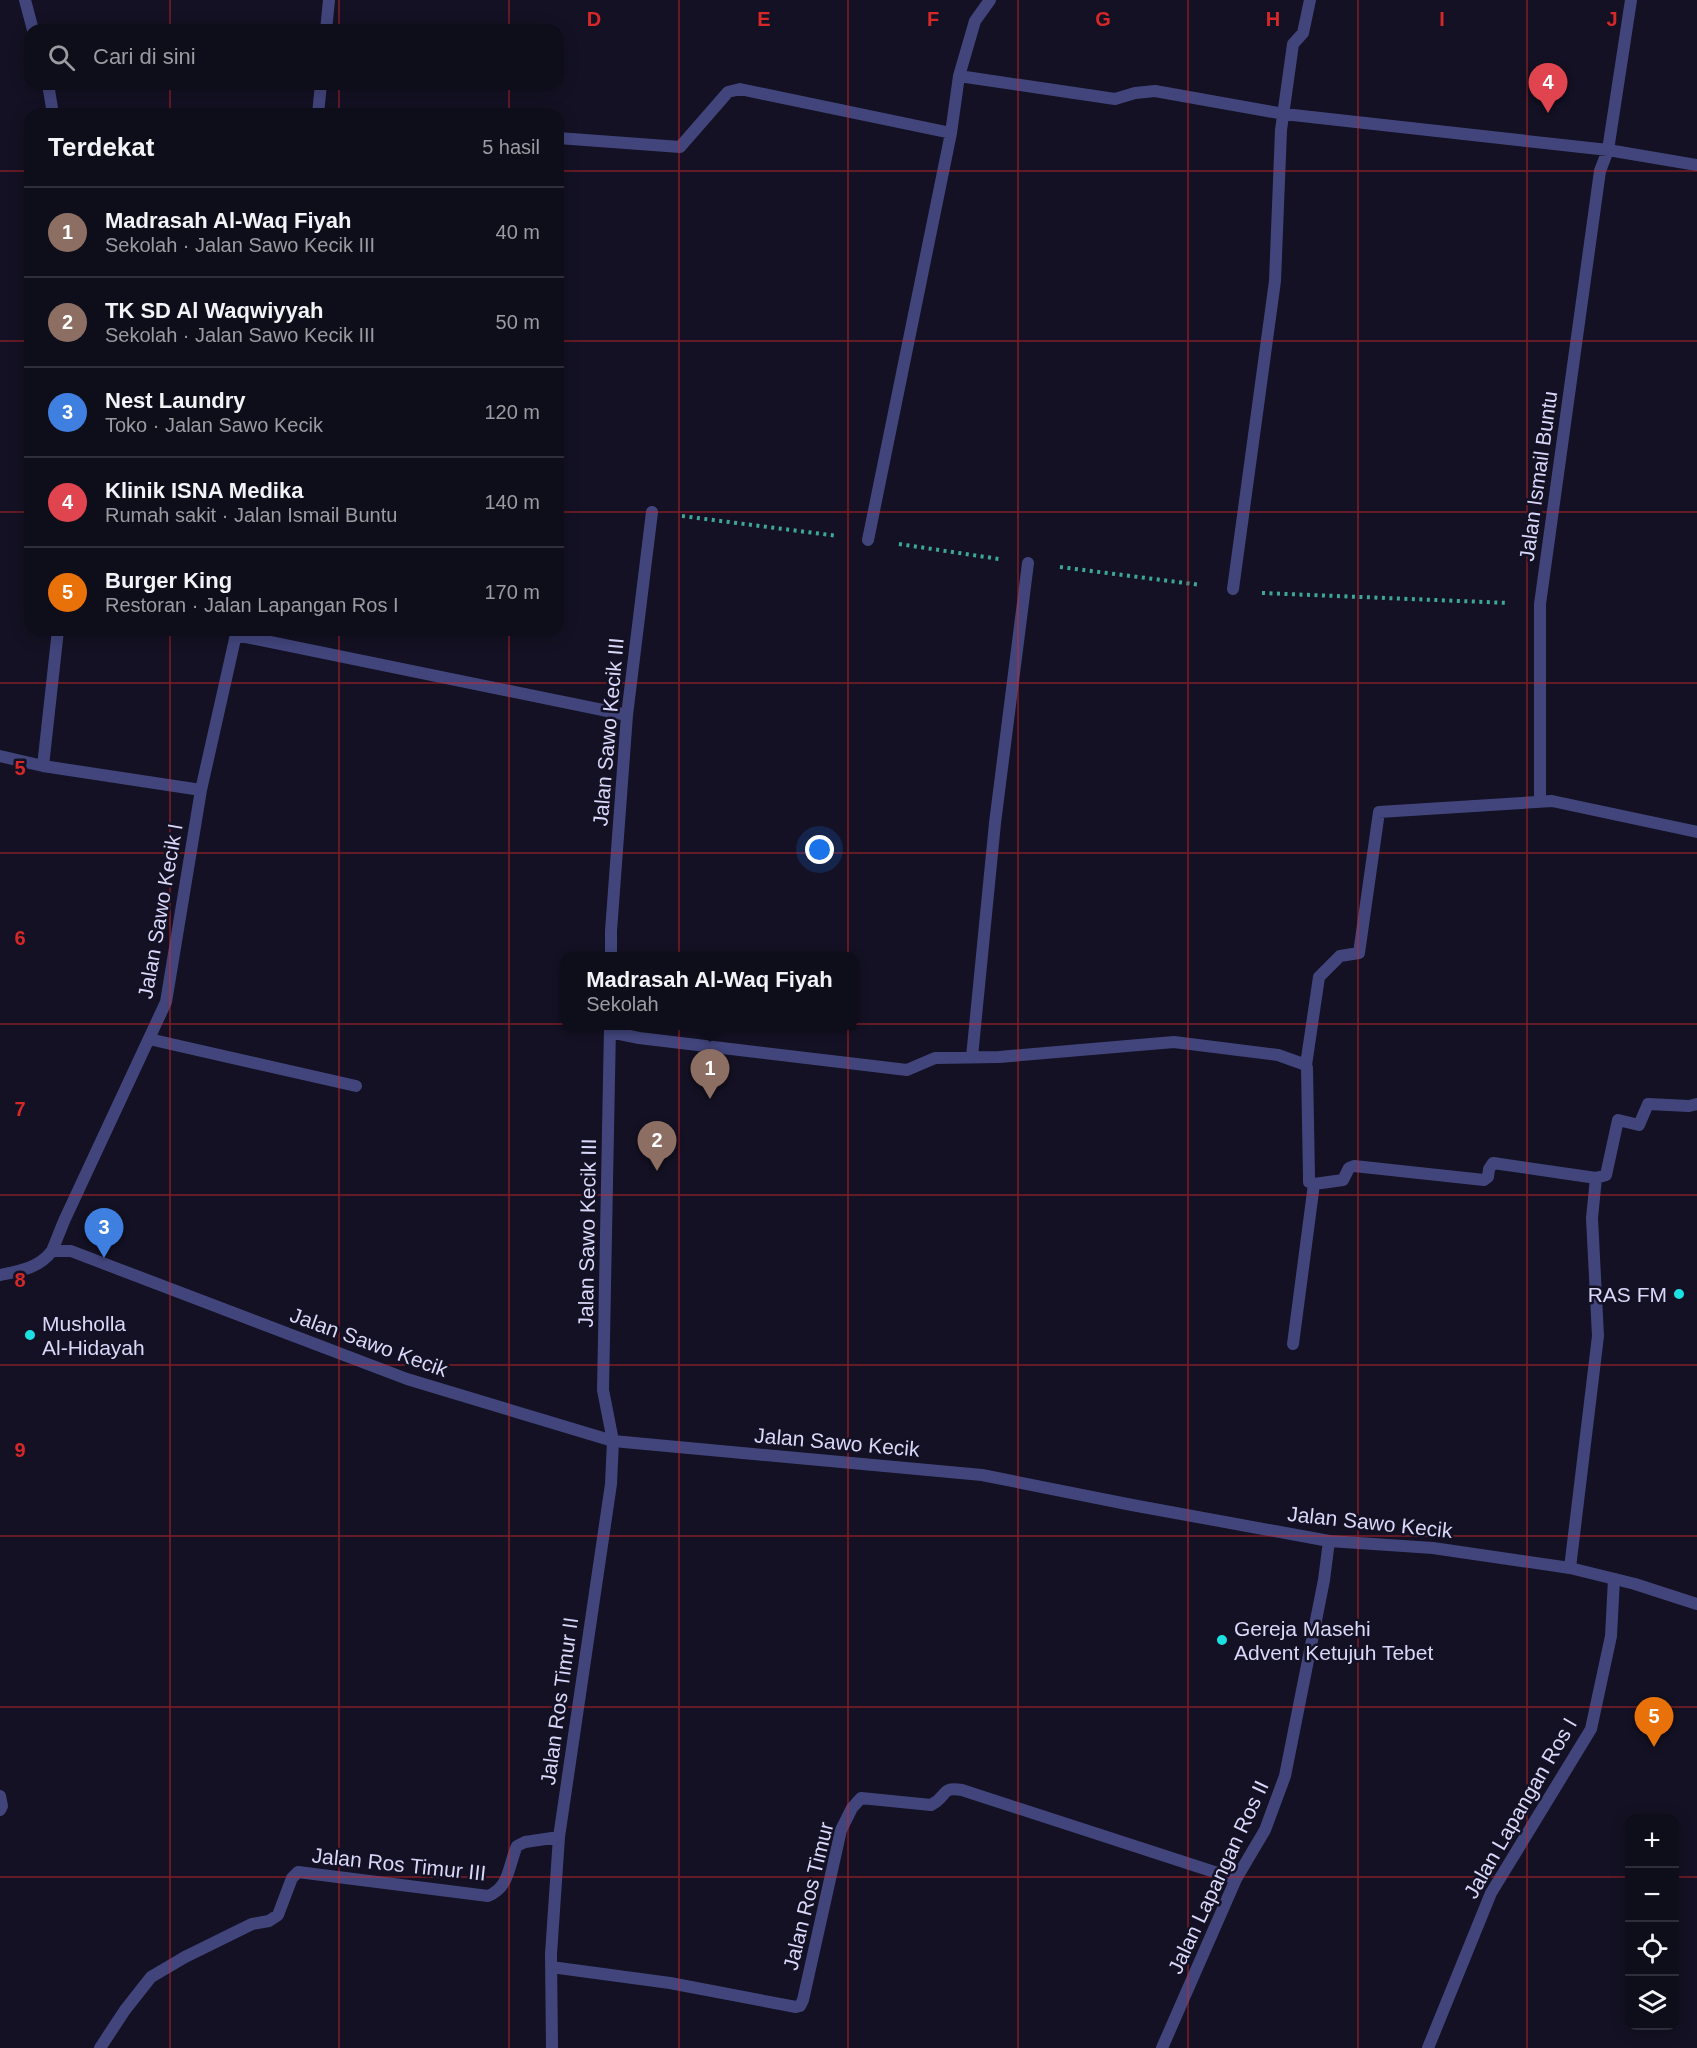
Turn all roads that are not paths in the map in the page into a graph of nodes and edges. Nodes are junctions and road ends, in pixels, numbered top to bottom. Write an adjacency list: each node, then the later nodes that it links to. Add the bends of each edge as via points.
1 (25, 0): 6 (street)
2 (328, 0): 7 (street)
3 (990, 0): 8 (street, via 975,21)
4 (1310, 0): 13 (street, via 1303,33 1293,44)
5 (1631, 0): 16 (street, Jalan Ismail Buntu)
6 (31, 24)
7 (326, 24)
8 (959, 76): 13 (street, via 1115,99 1155,91); 14 (street)
9 (49, 90): 11 (street)
10 (320, 90): 12 (street)
11 (52, 108)
12 (319, 108)
13 (1284, 114): 16 (street); 21 (street, via 1275,281)
14 (951, 133): 15 (street, via 740,89 728,92 680,147); 19 (street)
15 (564, 138)
16 (1608, 150): 17 (street); 29 (street, Jalan Ismail Buntu, via 1600,171 1540,604)
17 (1697, 165)
18 (652, 512): 25 (street, Jalan Sawo Kecik III)
19 (868, 540)
20 (1028, 563): 35 (street, via 995,823)
21 (1233, 589)
22 (57, 636): 27 (street)
23 (236, 636): 28 (street, Jalan Sawo Kecik I)
24 (251, 636): 25 (street)
25 (627, 715): 31 (street, Jalan Sawo Kecik III)
26 (0, 756): 27 (street)
27 (43, 766): 28 (street)
28 (201, 790): 34 (street, Jalan Sawo Kecik I, via 166,1002)
29 (1540, 802): 30 (street, via 1552,801); 36 (street, via 1379,812 1359,953 1340,956 1319,977)
30 (1697, 832)
31 (611, 952)
32 (610, 1030): 44 (street, Jalan Sawo Kecik III, via 603,1390)
33 (613, 1030): 35 (street, via 639,1038 907,1070 935,1058)
34 (149, 1038): 37 (street); 41 (street, Jalan Sawo Kecik I)
35 (972, 1058): 36 (street, via 1174,1042 1278,1055)
36 (1306, 1065): 40 (street, via 1309,1182)
37 (356, 1086)
38 (1697, 1104): 39 (street, via 1648,1104 1639,1125 1618,1120 1606,1175)
39 (1596, 1178): 40 (street, via 1494,1163 1484,1180 1354,1166 1342,1180); 46 (street, via 1592,1218 1598,1336)
40 (1314, 1185): 43 (street)
41 (52, 1251): 42 (street, via 41,1263); 44 (street, Jalan Sawo Kecik, via 71,1251 407,1379)
42 (0, 1275)
43 (1293, 1344)
44 (613, 1441): 45 (street, Jalan Sawo Kecik, via 982,1475); 51 (street, Jalan Ros Timur II, via 611,1484)
45 (1329, 1541): 46 (street, Jalan Sawo Kecik, via 1433,1548); 52 (street, Jalan Lapangan Ros II, via 1285,1776 1265,1830)
46 (1570, 1568): 47 (street, Jalan Sawo Kecik)
47 (1614, 1579): 48 (street, Jalan Sawo Kecik); 57 (street, Jalan Lapangan Ros I, via 1611,1636 1591,1729 1491,1893)
48 (1697, 1604)
49 (0, 1796): 50 (street)
50 (0, 1809)
51 (559, 1836): 53 (street, Jalan Ros Timur II); 54 (street, Jalan Ros Timur III, via 517,1846 504,1885 488,1896 298,1872 278,1915 252,1924 151,1977)
52 (1236, 1879): 53 (street, Jalan Ros Timur, via 962,1790 951,1788 931,1805 861,1798 840,1830 800,2006); 56 (street, Jalan Lapangan Ros II)
53 (551, 1967): 55 (street, Jalan Ros Timur II)
54 (100, 2048)
55 (552, 2048)
56 (1162, 2048)
57 (1428, 2048)

